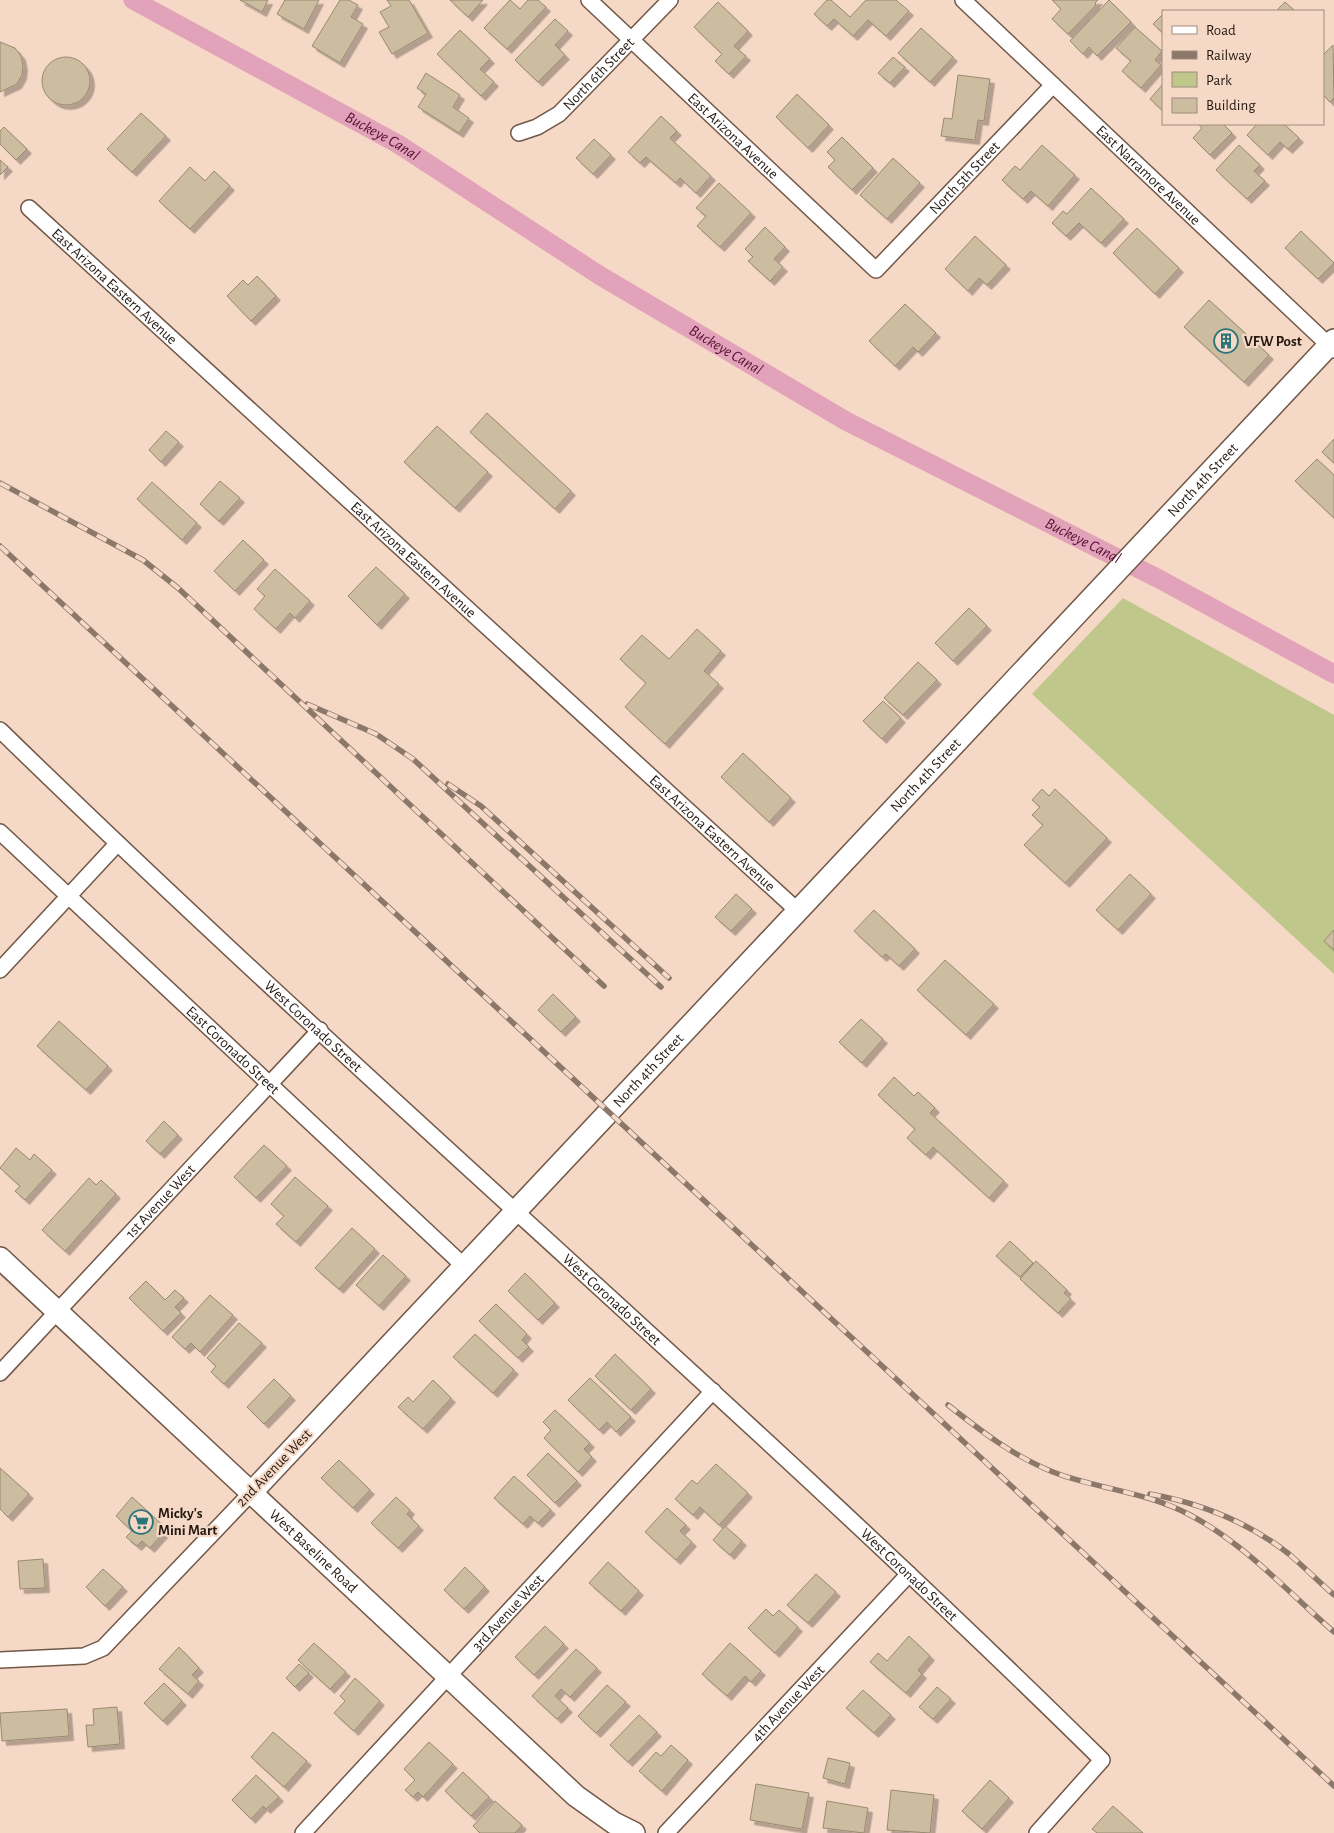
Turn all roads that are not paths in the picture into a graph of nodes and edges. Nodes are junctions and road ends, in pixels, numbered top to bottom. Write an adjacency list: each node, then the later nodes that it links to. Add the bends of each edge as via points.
1 (588, 0): 4 (street, East Arizona Avenue)
2 (670, 0): 4 (street, North 6th Street)
3 (963, 0): 5 (street, East Narramore Avenue)
4 (631, 40): 6 (street, North 6th Street, via 559,114); 8 (street, East Arizona Avenue)
5 (1052, 85): 8 (street, North 5th Street); 9 (street, East Narramore Avenue)
6 (519, 133)
7 (29, 208): 14 (street, East Arizona Eastern Avenue)
8 (876, 270)
9 (1332, 345): 14 (street, North 4th Street)
10 (0, 730): 12 (street)
11 (0, 832): 13 (street, East Coronado Street)
12 (117, 844): 13 (street); 16 (street, West Coronado Street)
13 (67, 896): 15 (street); 17 (street, East Coronado Street)
14 (798, 912): 18 (street, North 4th Street)
15 (0, 970)
16 (320, 1030): 17 (street, 1st Avenue West); 18 (street, West Coronado Street)
17 (270, 1082): 20 (street, East Coronado Street); 21 (street, 1st Avenue West)
18 (516, 1211): 20 (street, 2nd Avenue West); 23 (street, West Coronado Street)
19 (0, 1258): 21 (street, West Baseline Road)
20 (465, 1267): 24 (street, 2nd Avenue West)
21 (56, 1312): 22 (street, 1st Avenue West); 24 (street, West Baseline Road)
22 (0, 1373)
23 (713, 1391): 25 (street, West Coronado Street); 27 (street, 3rd Avenue West)
24 (251, 1493): 26 (street, 2nd Avenue West, via 103,1648 84,1656); 27 (street, West Baseline Road)
25 (909, 1574): 30 (street, 4th Avenue West); 31 (street, West Coronado Street, via 1102,1760)
26 (0, 1660)
27 (450, 1677): 28 (street, 3rd Avenue West); 29 (street, West Baseline Road, via 576,1796)
28 (303, 1833)
29 (634, 1833)
30 (666, 1833)
31 (1037, 1833)

